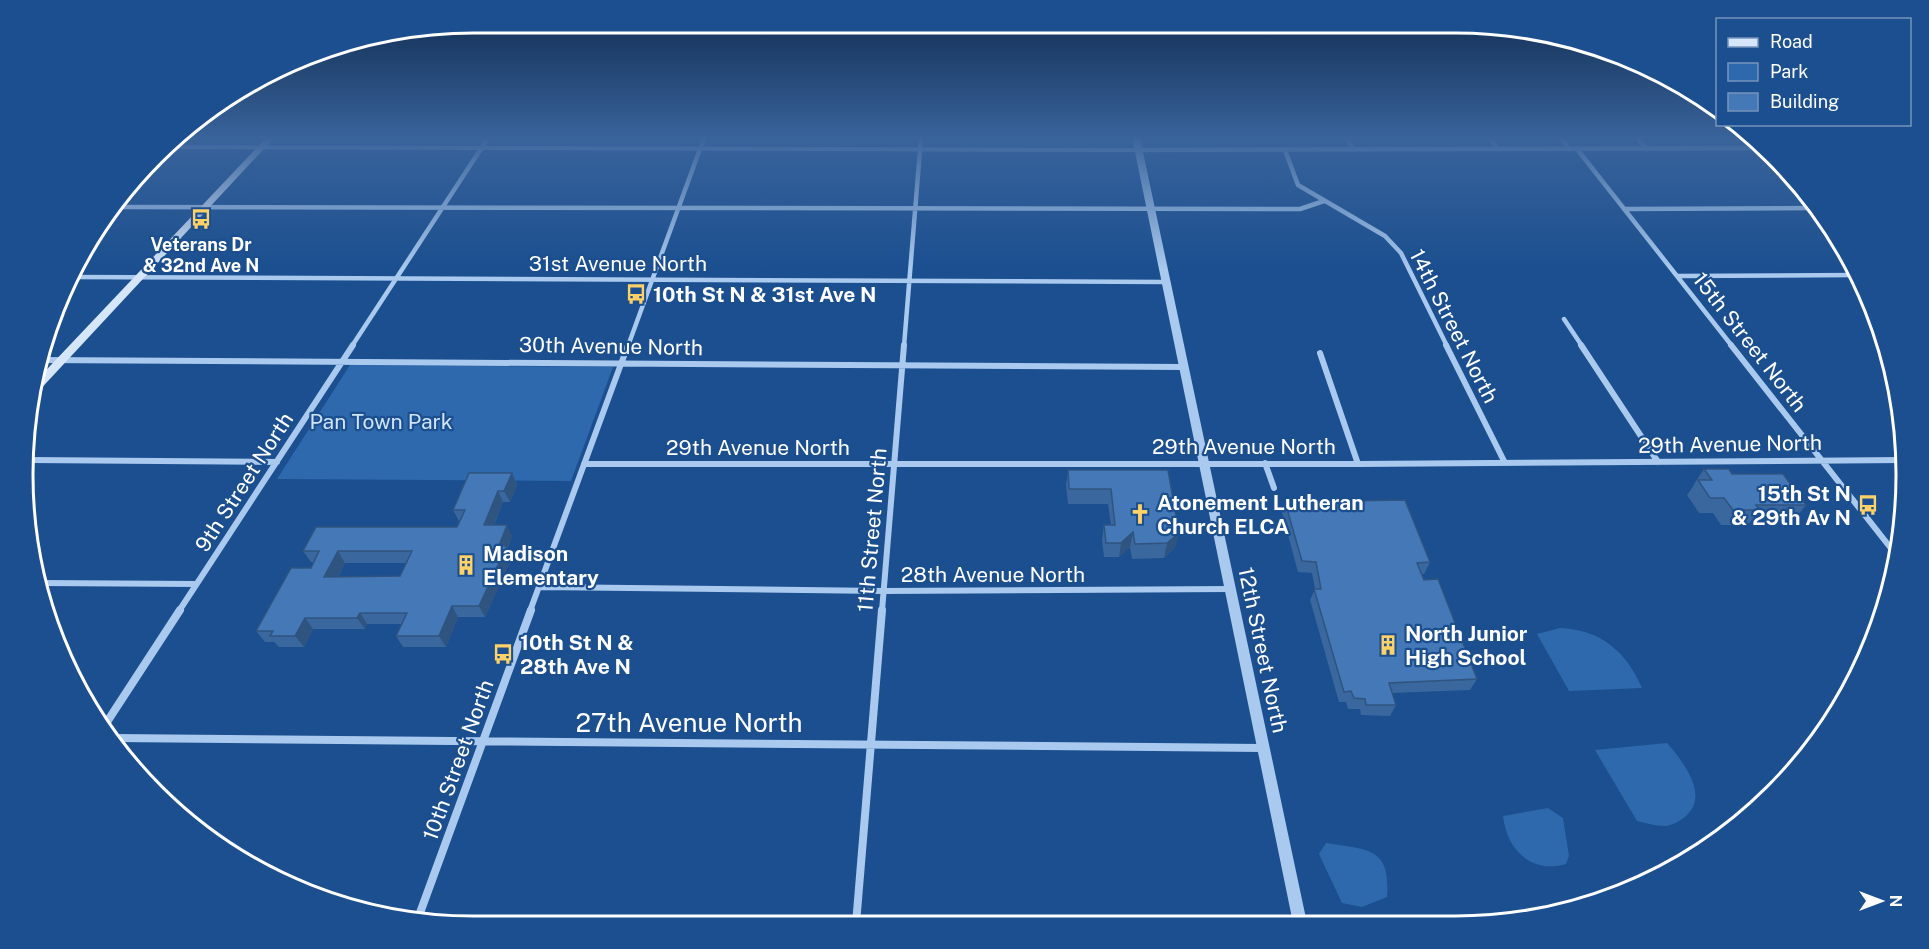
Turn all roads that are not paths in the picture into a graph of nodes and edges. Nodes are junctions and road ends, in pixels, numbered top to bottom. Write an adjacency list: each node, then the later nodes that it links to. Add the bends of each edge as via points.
1 (227, 182): 10 (main road)
2 (459, 182): 11 (street, 9th Street North)
3 (688, 182): 12 (street, 10th Street North)
4 (917, 182): 13 (street, 11th Street North)
5 (1145, 182): 15 (street, 12th Street North)
6 (1297, 182): 8 (street, 14th Street North)
7 (1603, 182): 16 (street, 15th Street North)
8 (1324, 201): 15 (street, via 1300,209); 37 (street, 14th Street North, via 1384,236 1401,253)
9 (123, 207): 10 (street)
10 (204, 207): 11 (street); 20 (main road)
11 (443, 207): 12 (street); 21 (street, 9th Street North)
12 (678, 208): 13 (street); 22 (street, 10th Street North)
13 (915, 208): 15 (street); 23 (street, 11th Street North)
14 (1807, 208): 16 (street)
15 (1150, 209): 24 (street, 12th Street North)
16 (1624, 209): 18 (street, 15th Street North)
17 (1848, 275): 18 (street)
18 (1677, 276): 35 (street, 15th Street North)
19 (80, 277): 20 (street, 31st Avenue North)
20 (139, 277): 21 (street, 31st Avenue North); 28 (main road)
21 (397, 278): 22 (street, 31st Avenue North); 29 (street, 9th Street North)
22 (652, 280): 23 (street, 31st Avenue North); 30 (street, 10th Street North)
23 (909, 281): 24 (street, 31st Avenue North); 31 (street, 11th Street North)
24 (1166, 282): 32 (street, 12th Street North)
25 (1564, 319): 40 (street)
26 (1320, 353): 44 (street)
27 (48, 360): 28 (street, 30th Avenue North)
28 (61, 360): 29 (street, 30th Avenue North); 33 (main road)
29 (342, 362): 30 (street, 30th Avenue North); 38 (street, 9th Street North)
30 (621, 363): 31 (street, 30th Avenue North); 43 (street, 10th Street North)
31 (902, 365): 32 (street, 30th Avenue North); 41 (street, 11th Street North)
32 (1184, 367): 39 (street, 12th Street North)
33 (43, 379)
34 (33, 460): 38 (street)
35 (1821, 460): 36 (street, 29th Avenue North); 40 (street, 29th Avenue North); 46 (street, 15th Street North)
36 (1896, 460)
37 (1504, 461): 40 (street, 29th Avenue North); 44 (street, 29th Avenue North)
38 (277, 462): 48 (street, 9th Street North)
39 (1203, 462): 41 (street, 29th Avenue North); 42 (street, 29th Avenue North); 50 (street, 12th Street North)
40 (1658, 462)
41 (894, 463): 43 (street, 29th Avenue North); 51 (street, 11th Street North)
42 (1265, 463): 44 (street, 29th Avenue North); 45 (street)
43 (584, 464): 49 (street, 10th Street North)
44 (1358, 464)
45 (1274, 488)
46 (1890, 547)
47 (47, 583): 48 (street)
48 (196, 584): 52 (street, 9th Street North)
49 (540, 586): 51 (street, 28th Avenue North); 54 (street, 10th Street North)
50 (1230, 589): 51 (street, 28th Avenue North); 56 (street, 12th Street North)
51 (883, 591): 55 (street, 11th Street North)
52 (108, 721)
53 (120, 738): 54 (street, 27th Avenue North)
54 (483, 741): 55 (street, 27th Avenue North); 57 (street, 10th Street North)
55 (871, 745): 56 (street, 27th Avenue North); 58 (street, 11th Street North)
56 (1263, 748): 59 (street, 12th Street North)
57 (420, 912)
58 (857, 916)
59 (1299, 916)

